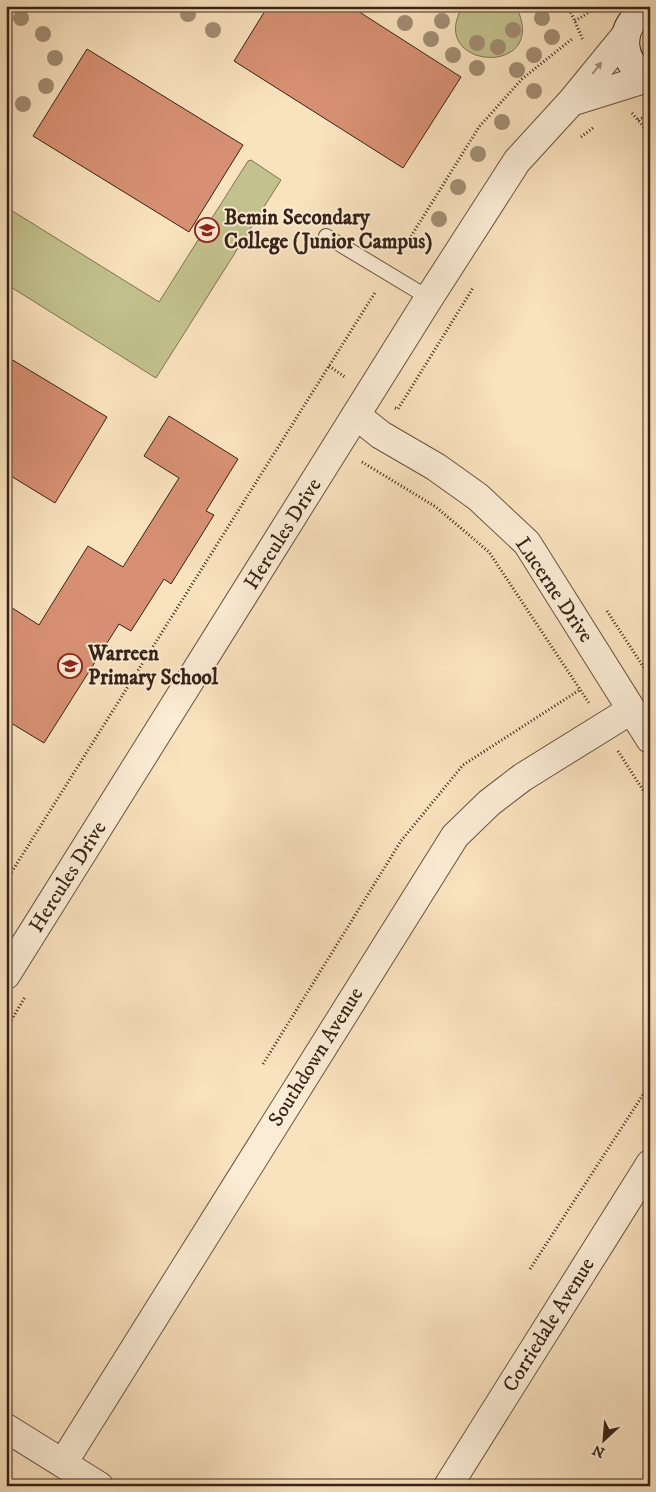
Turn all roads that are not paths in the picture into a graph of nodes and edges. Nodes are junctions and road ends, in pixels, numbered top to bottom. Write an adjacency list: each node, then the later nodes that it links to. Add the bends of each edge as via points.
1 (650, 9): 2 (street, Hercules Drive)
2 (627, 23): 3 (street, via 627,56 632,65); 4 (street, Hercules Drive, one-way to 2)
3 (649, 78): 4 (street)
4 (570, 102): 6 (street, Hercules Drive, via 517,161)
5 (326, 236): 6 (lane)
6 (429, 298): 7 (street, Hercules Drive)
7 (357, 416): 8 (street, Lucerne Drive, via 478,497 527,543); 10 (street, Hercules Drive)
8 (631, 710): 9 (street, Lucerne Drive); 13 (street, Southdown Avenue, via 523,777 454,836)
9 (650, 738)
10 (6, 975)
11 (650, 1164): 15 (street, Corriedale Avenue)
12 (6, 1428): 13 (street)
13 (63, 1463): 14 (street)
14 (99, 1486)
15 (448, 1486)

